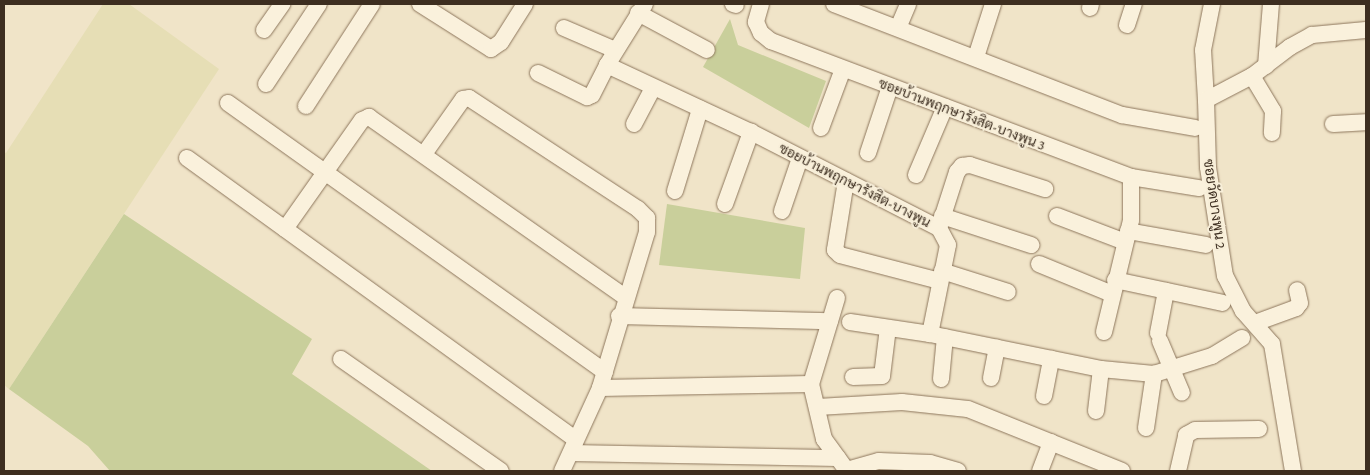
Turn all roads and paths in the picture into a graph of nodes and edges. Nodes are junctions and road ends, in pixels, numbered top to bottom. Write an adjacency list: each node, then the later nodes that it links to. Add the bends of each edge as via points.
1 (282, 4): 17 (street)
2 (319, 4): 26 (street)
3 (372, 4): 31 (street)
4 (526, 4): 11 (street, via 501,42 491,49)
5 (761, 4): 23 (street, ซอยบ้านพฤกษารังสิต-บางพูน 3, via 756,22 761,33 771,41)
6 (834, 4): 16 (street)
7 (908, 4): 16 (street)
8 (1134, 4): 14 (street)
9 (1212, 4): 29 (street, ซอยวัดบางพูน 2, via 1203,50)
10 (1271, 4): 22 (street)
11 (424, 5)
12 (990, 5): 21 (street)
13 (642, 7): 19 (street); 20 (street)
14 (1128, 25)
15 (564, 28): 20 (street, ซอยบ้านพฤกษารังสิต-บางพูน)
16 (898, 28): 21 (street)
17 (264, 30)
18 (1366, 30): 22 (street, via 1312,34)
19 (708, 50)
20 (611, 57): 24 (street, via 592,95 586,97); 28 (street, ซอยบ้านพฤกษารังสิต-บางพูน)
21 (976, 57): 38 (street, via 1122,116)
22 (1266, 66): 25 (street)
23 (843, 69): 27 (street, ซอยบ้านพฤกษารังสิต-บางพูน 3); 37 (street)
24 (538, 73)
25 (1255, 80): 29 (street); 40 (street, via 1273,112)
26 (266, 84)
27 (890, 87): 32 (street, ซอยบ้านพฤกษารังสิต-บางพูน 3); 41 (street)
28 (653, 88): 33 (street, ซอยบ้านพฤกษารังสิต-บางพูน); 35 (street)
29 (1206, 100): 72 (street, ซอยวัดบางพูน 2, via 1208,167 1225,276 1243,311)
30 (228, 103): 45 (street)
31 (306, 106)
32 (945, 108): 46 (street); 47 (street, ซอยบ้านพฤกษารังสิต-บางพูน 3)
33 (700, 109): 39 (street, ซอยบ้านพฤกษารังสิต-บางพูน); 51 (street)
34 (1366, 122): 36 (street)
35 (634, 124)
36 (1333, 124)
37 (821, 128)
38 (1195, 128)
39 (751, 132): 44 (street, ซอยบ้านพฤกษารังสิต-บางพูน); 52 (street)
40 (1272, 133)
41 (868, 153)
42 (424, 154): 45 (street, via 369,116 362,120); 66 (street); 66 (street, via 463,99 470,98 638,209 647,218 647,232)
43 (187, 158): 56 (street)
44 (800, 158): 48 (street, ซอยบ้านพฤกษารังสิต-บางพูน); 53 (street)
45 (325, 173): 56 (street); 82 (street)
46 (916, 174)
47 (1131, 177): 49 (street, ซอยบ้านพฤกษารังสิต-บางพูน 3); 57 (street)
48 (846, 181): 55 (street, ซอยบ้านพฤกษารังสิต-บางพูน); 61 (street, via 835,250 840,255)
49 (1199, 188)
50 (1045, 189): 55 (street, via 970,165 962,166 956,172)
51 (675, 191)
52 (726, 204)
53 (782, 211)
54 (1057, 216): 57 (street)
55 (941, 222): 58 (street); 61 (street, ซอยบ้านพฤกษารังสิต-บางพูน, via 948,245)
56 (285, 229): 96 (street)
57 (1126, 236): 59 (street); 62 (street)
58 (1031, 245)
59 (1206, 245)
60 (1038, 264): 62 (street)
61 (941, 276): 65 (street); 75 (street, ซอยบ้านพฤกษารังสิต-บางพูน)
62 (1114, 287): 64 (street); 74 (street)
63 (1297, 290): 72 (street, via 1300,303 1296,308)
64 (1166, 291): 68 (street); 80 (street, via 1159,337)
65 (1008, 292)
66 (625, 297): 69 (street)
67 (836, 298): 70 (street)
68 (1223, 303)
69 (620, 316): 70 (street); 82 (street)
70 (830, 321): 87 (street)
71 (850, 322): 73 (street)
72 (1255, 323): 104 (street, ซอยวัดบางพูน 2, via 1272,344)
73 (888, 328): 75 (street); 84 (street, via 882,376)
74 (1104, 332)
75 (938, 336): 77 (street); 86 (street, ซอยบ้านพฤกษารังสิต-บางพูน)
76 (1242, 338): 80 (street, via 1212,356)
77 (996, 348): 79 (street); 85 (street)
78 (341, 359): 98 (street)
79 (1051, 359): 81 (street); 90 (street)
80 (1172, 368): 83 (street); 89 (street)
81 (1101, 369): 83 (street); 92 (street)
82 (604, 372): 88 (street)
83 (1154, 374): 93 (street)
84 (853, 377)
85 (991, 378)
86 (941, 379)
87 (811, 384): 88 (street); 91 (street)
88 (600, 388): 96 (street)
89 (1182, 393)
90 (1044, 396)
91 (818, 407): 95 (street, via 902,402 968,409); 97 (street, via 824,439)
92 (1096, 411)
93 (1146, 428)
94 (1259, 429): 103 (street, via 1195,430 1186,435)
95 (1051, 442): 101 (street); 102 (street)
96 (574, 447): 97 (street); 99 (street)
97 (844, 466): 100 (street, via 879,462 930,463)
98 (501, 471)
99 (562, 471)
100 (958, 471)
101 (1040, 471)
102 (1122, 471)
103 (1178, 471)
104 (1293, 471)

